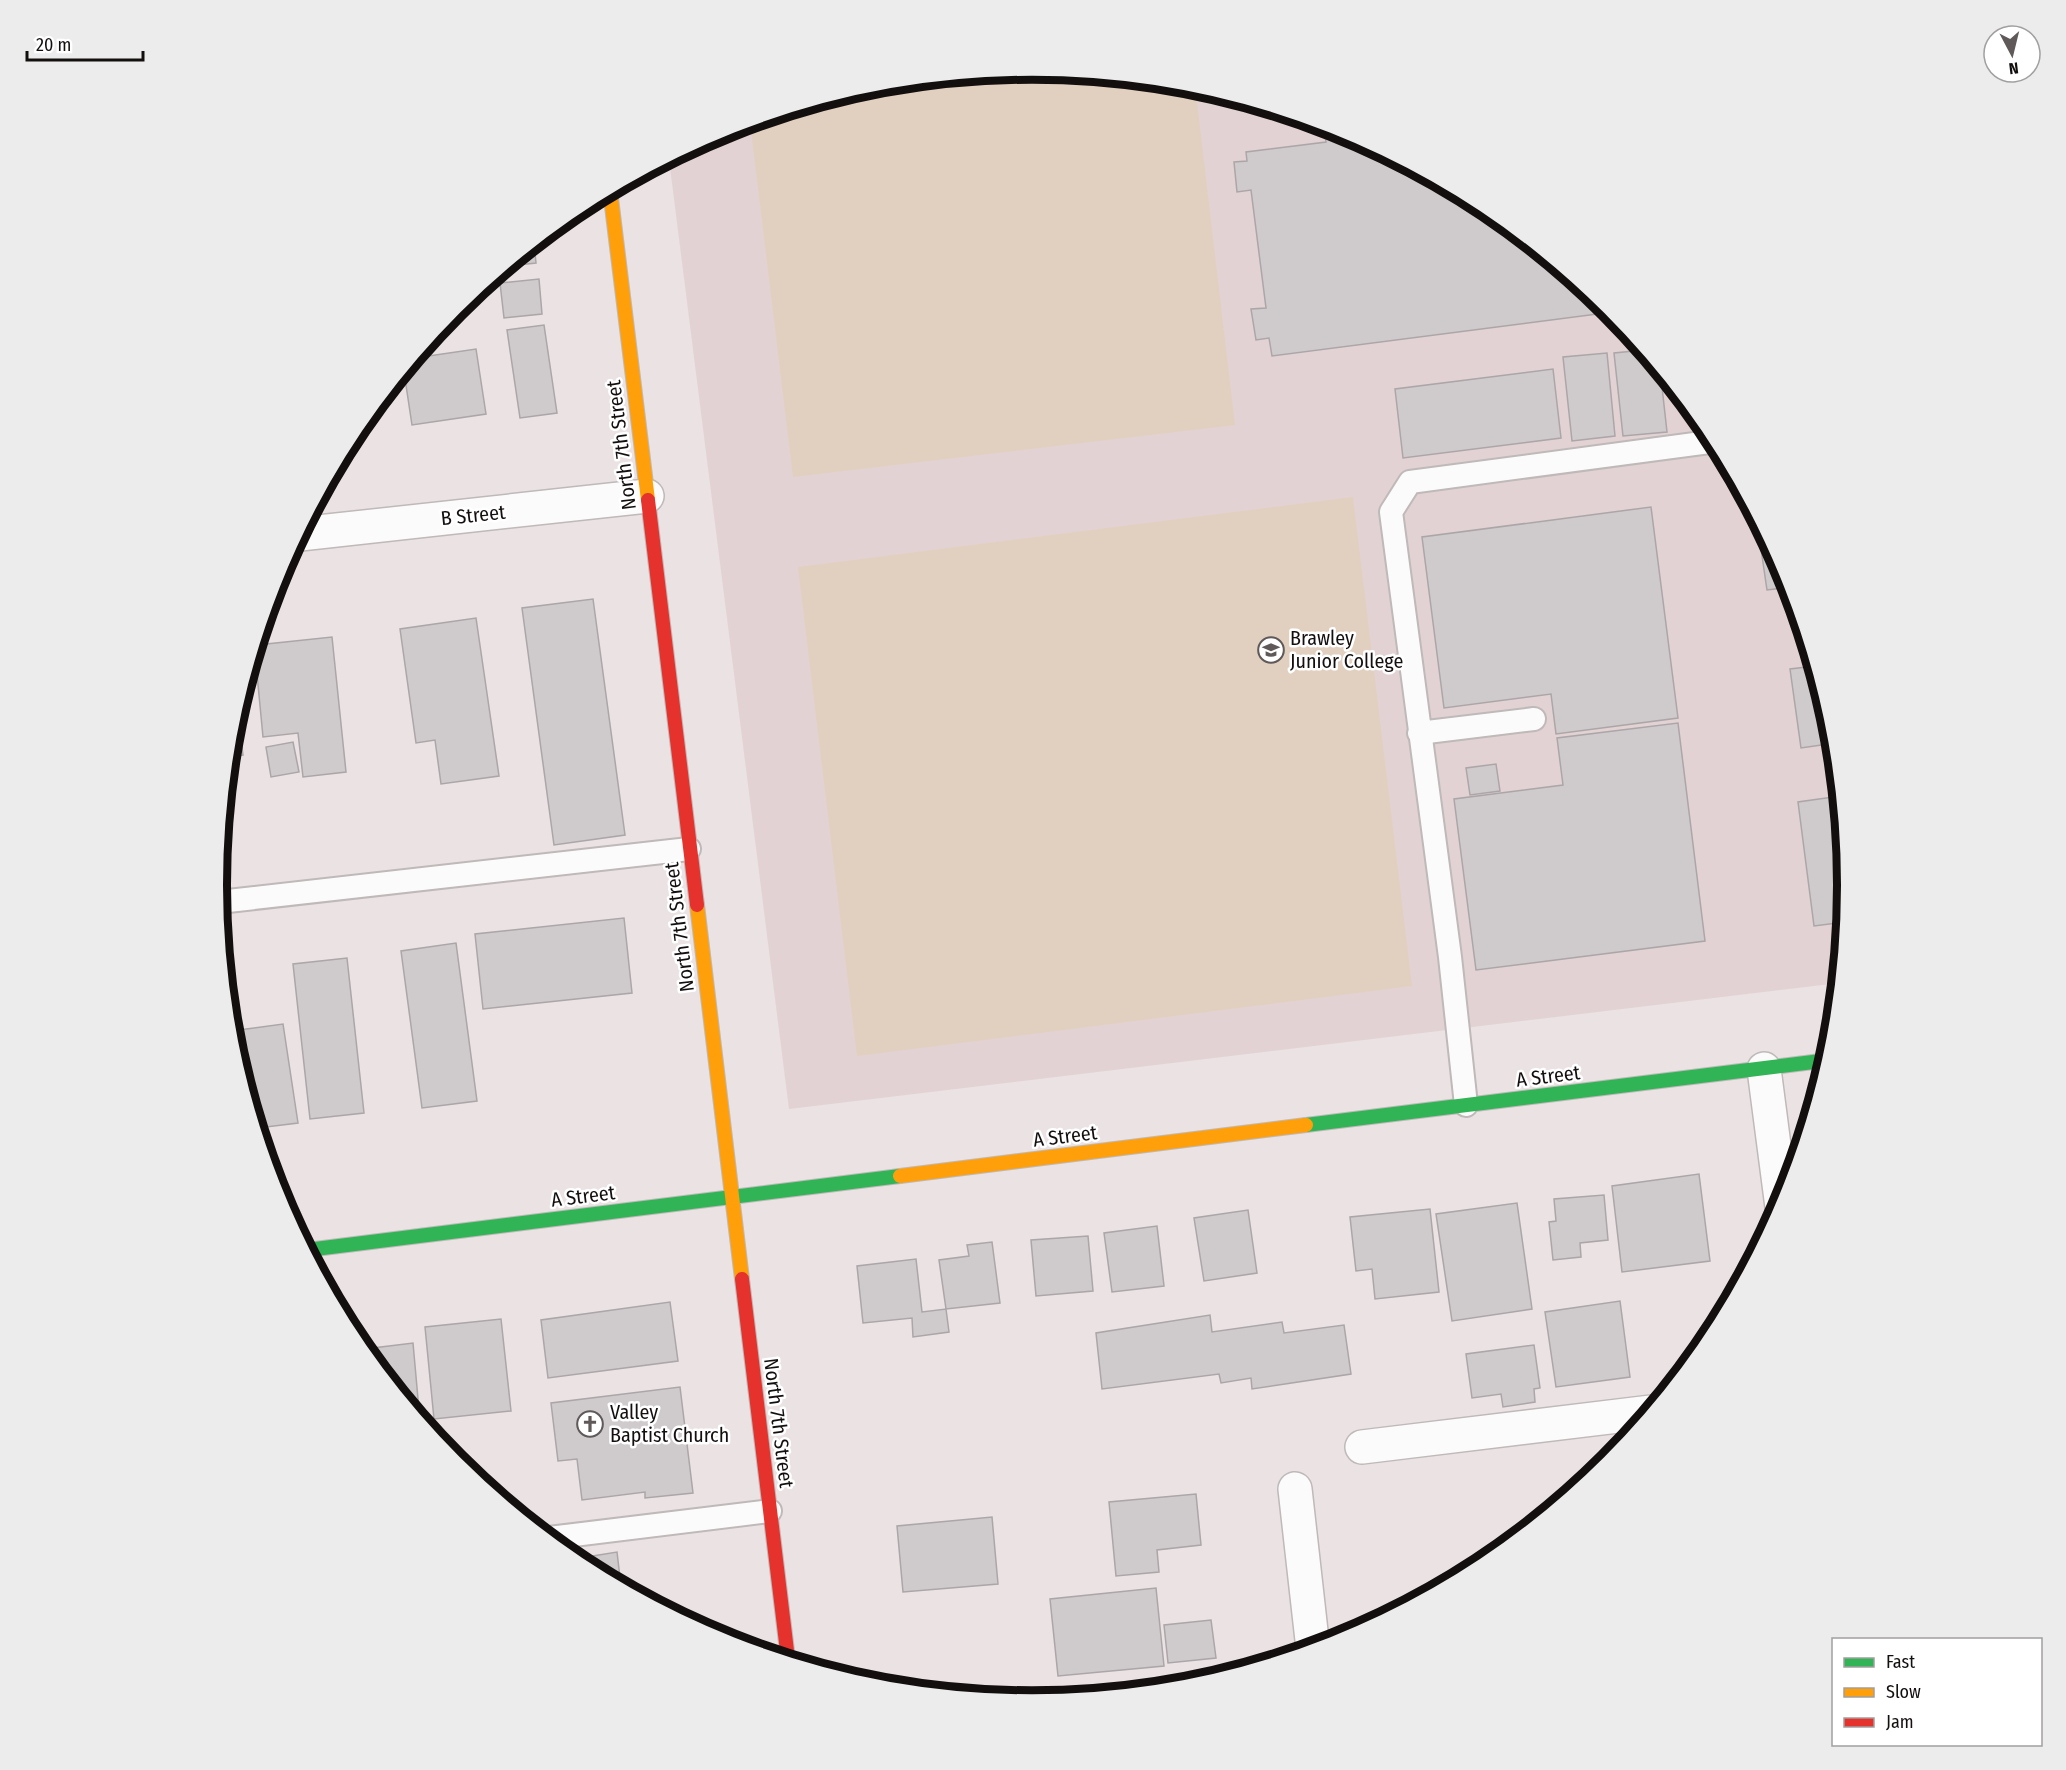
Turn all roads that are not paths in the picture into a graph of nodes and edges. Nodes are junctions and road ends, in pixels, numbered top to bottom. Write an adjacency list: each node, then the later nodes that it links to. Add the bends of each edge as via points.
1 (611, 199): 3 (street, North 7th Street)
2 (1706, 442): 6 (lane, via 1410,482 1390,512)
3 (647, 496): 4 (street, B Street); 7 (street, North 7th Street)
4 (309, 533)
5 (1534, 719): 6 (lane)
6 (1419, 733): 11 (lane)
7 (689, 849): 8 (lane); 13 (street, North 7th Street)
8 (228, 901)
9 (1818, 1061): 10 (street, A Street)
10 (1764, 1069): 11 (street, A Street); 12 (street)
11 (1466, 1105): 13 (street, A Street)
12 (1779, 1187)
13 (732, 1197): 14 (street, A Street); 18 (street, North 7th Street)
14 (315, 1249)
15 (1641, 1413): 16 (street)
16 (1362, 1447)
17 (1295, 1489): 20 (street)
18 (770, 1511): 19 (lane); 21 (street, North 7th Street)
19 (560, 1537)
20 (1312, 1640)
21 (787, 1652)

